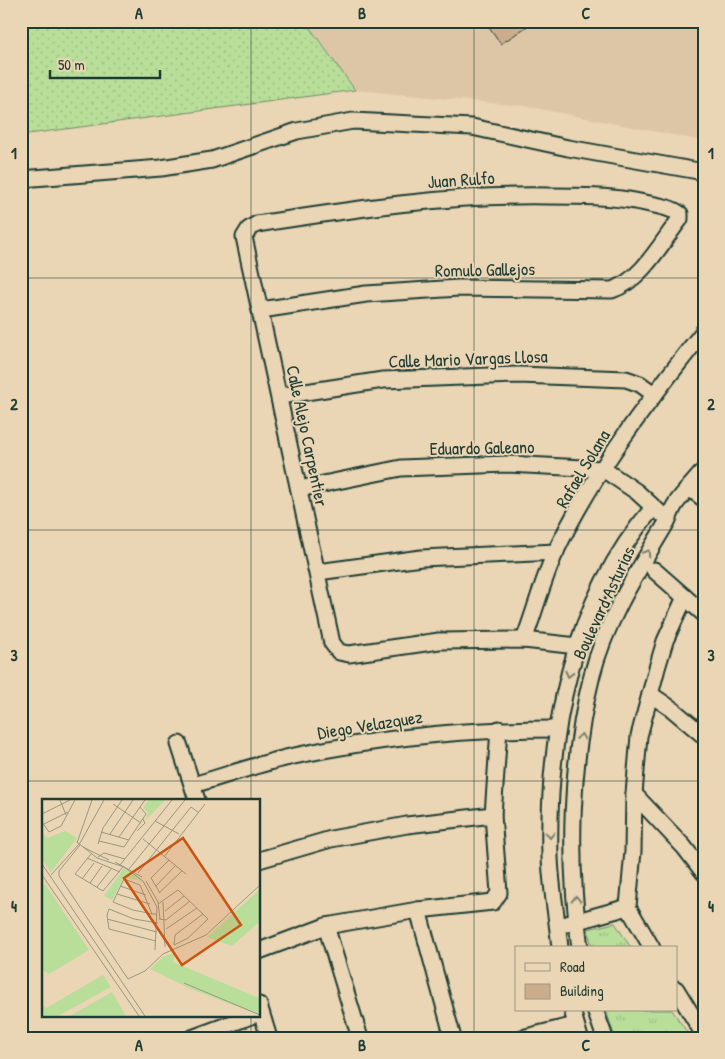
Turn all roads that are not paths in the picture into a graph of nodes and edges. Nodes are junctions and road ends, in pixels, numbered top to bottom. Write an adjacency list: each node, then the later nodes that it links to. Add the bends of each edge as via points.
1 (704, 172): 2 (street, via 472,127 354,121 296,131 254,147 161,168)
2 (21, 179)
3 (680, 219): 4 (street, Juan Rulfo, via 680,214 672,210 628,200 521,195 442,200 257,224); 5 (street, Romulo Gallejos, via 635,277 625,286 612,290 459,288 366,294)
4 (244, 237): 5 (street, Calle Alejo Carpentier)
5 (261, 310): 8 (street, Calle Alejo Carpentier)
6 (703, 332): 7 (street, Rafael Solana)
7 (654, 394): 8 (street, Calle Mario Vargas Llosa, via 640,384 607,376 518,375 383,380); 9 (street, Rafael Solana)
8 (280, 396): 12 (street, Calle Alejo Carpentier)
9 (603, 468): 12 (street, Eduardo Galeano, via 507,464 401,468); 15 (street); 17 (street, Rafael Solana)
10 (704, 470): 11 (street, Boulevard Asturias)
11 (689, 488): 13 (street); 14 (street, Boulevard Asturias)
12 (299, 489): 19 (street, Calle Alejo Carpentier)
13 (704, 499)
14 (675, 504): 15 (street); 16 (street, Boulevard Asturias)
15 (654, 508): 16 (street); 23 (street, Boulevard Asturias, via 617,558)
16 (668, 521): 37 (street, Boulevard Asturias, one-way to 16, via 574,806 580,738 592,675 632,579)
17 (556, 552): 19 (street, via 420,558); 22 (street, Rafael Solana)
18 (654, 570): 20 (street)
19 (318, 572): 22 (street, Calle Alejo Carpentier, via 332,643 339,652 348,654 438,641)
20 (685, 597): 21 (street); 24 (street, via 665,641)
21 (704, 614)
22 (524, 640): 23 (street)
23 (577, 646): 26 (street, Boulevard Asturias, one-way to 26)
24 (650, 694): 27 (street); 30 (street, via 640,736)
25 (499, 729): 26 (street, Diego Velazquez); 29 (street, Diego Velazquez, via 408,736 297,755); 32 (street)
26 (557, 729): 39 (street, Boulevard Asturias, one-way to 39, via 550,859)
27 (704, 736)
28 (179, 744): 29 (street)
29 (193, 785): 31 (street)
30 (634, 794): 34 (street); 35 (street)
31 (197, 799)
32 (494, 815): 33 (street, via 406,824 350,835); 36 (street, via 499,892 495,900)
33 (260, 860)
34 (704, 873)
35 (628, 907): 37 (street); 42 (street)
36 (418, 910): 38 (street); 53 (street)
37 (576, 921): 39 (street); 41 (street, Boulevard Asturias)
38 (326, 926): 43 (street); 52 (street)
39 (558, 926): 40 (street, Boulevard Asturias)
40 (560, 946)
41 (580, 946)
42 (651, 946)
43 (260, 951)
44 (678, 991): 49 (street)
45 (596, 1012): 55 (street)
46 (248, 1016): 50 (street)
47 (260, 1016): 51 (street)
48 (576, 1024): 54 (street)
49 (704, 1035)
50 (192, 1038)
51 (269, 1038)
52 (360, 1038)
53 (454, 1038)
54 (522, 1038)
55 (605, 1038)

